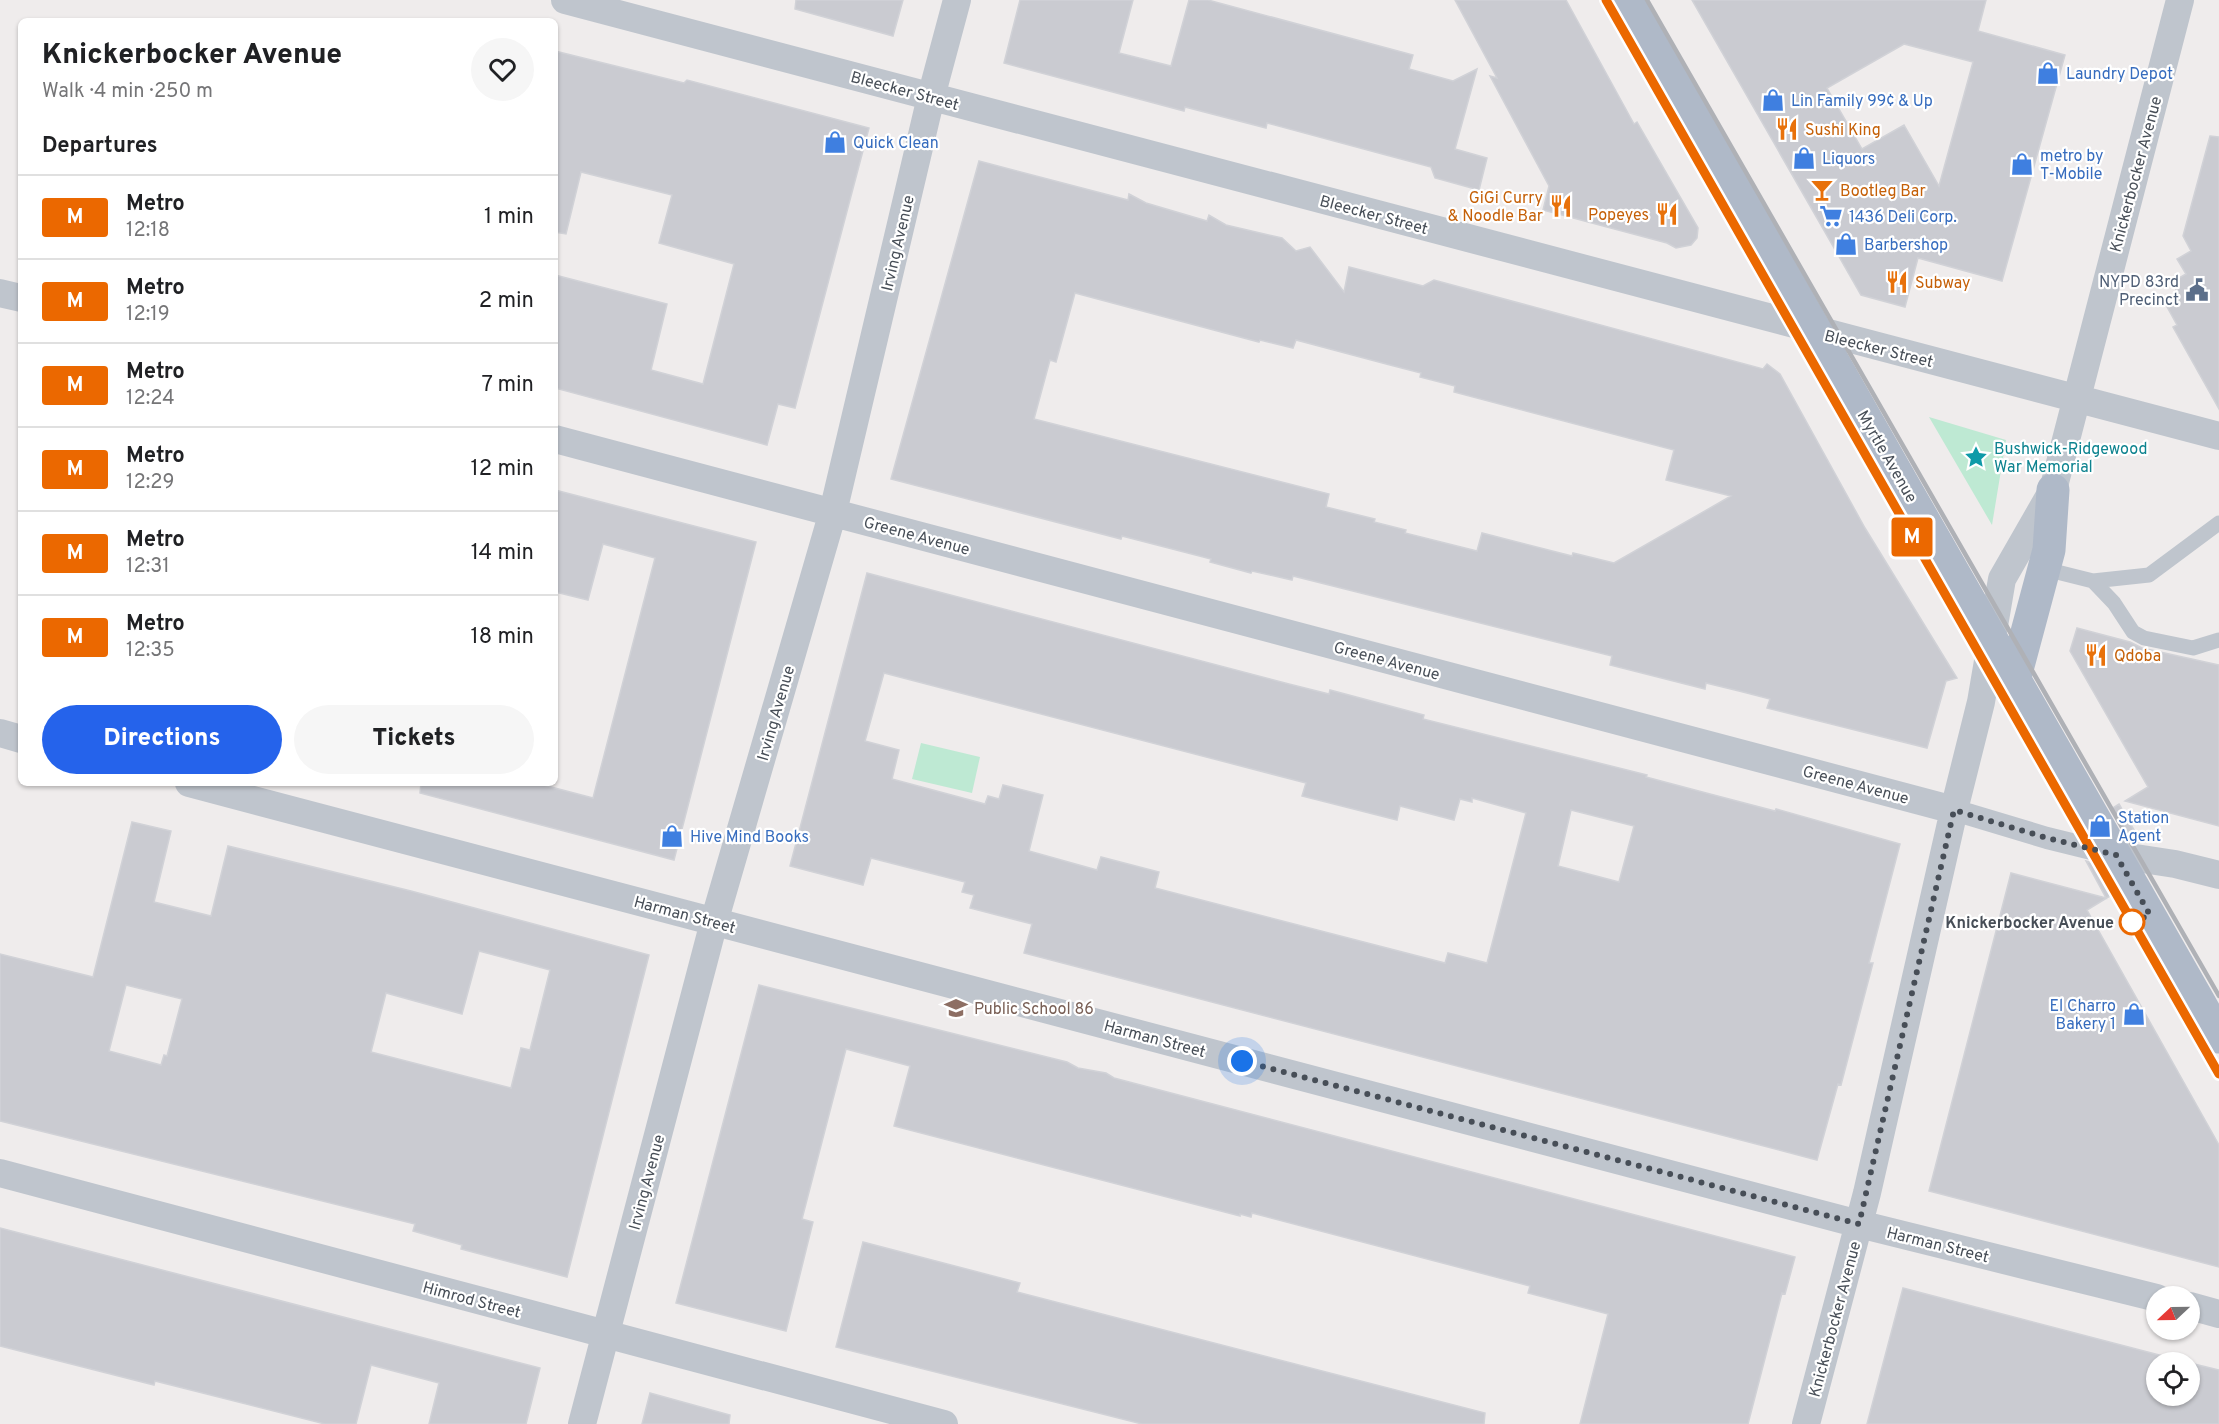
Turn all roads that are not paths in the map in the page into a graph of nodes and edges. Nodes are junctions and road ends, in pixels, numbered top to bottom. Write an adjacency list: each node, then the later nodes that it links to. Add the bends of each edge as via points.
1 (565, 0): 5 (street, Bleecker Street)
2 (957, 0): 5 (street, Irving Avenue)
3 (1628, 0): 8 (main road, Myrtle Avenue)
4 (2180, 0): 9 (street, Knickerbocker Avenue)
5 (932, 97): 8 (street, Bleecker Street); 13 (street, Irving Avenue)
6 (0, 293): 7 (street)
7 (18, 297)
8 (1817, 332): 9 (street, Bleecker Street); 17 (main road, Myrtle Avenue)
9 (2076, 398): 10 (street, Bleecker Street); 12 (street, Knickerbocker Avenue)
10 (2219, 436)
11 (558, 440): 13 (street, Greene Avenue)
12 (2053, 490): 15 (main road); 17 (street, Knickerbocker Avenue, via 2002,579)
13 (833, 512): 23 (street, Greene Avenue); 26 (street, Irving Avenue)
14 (2219, 523): 16 (lane, via 2149,575)
15 (2044, 569): 16 (lane); 19 (main road)
16 (2093, 581): 18 (lane, via 2133,632 2144,638 2193,648)
17 (1992, 636): 19 (main road, Myrtle Avenue); 23 (street, Knickerbocker Avenue, via 1981,702)
18 (2219, 640)
19 (2015, 677): 24 (main road, Myrtle Avenue)
20 (0, 733): 21 (street)
21 (18, 738)
22 (200, 786): 26 (street, Harman Street)
23 (1954, 810): 24 (street, Greene Avenue); 29 (street, Knickerbocker Avenue)
24 (2116, 855): 25 (street, Greene Avenue); 27 (main road, Myrtle Avenue)
25 (2219, 875)
26 (714, 922): 29 (street, Harman Street); 33 (street, Irving Avenue)
27 (2219, 1037)
28 (0, 1173): 33 (street, Himrod Street)
29 (1859, 1224): 30 (street, Harman Street); 36 (street, Knickerbocker Avenue)
30 (2146, 1295)
31 (2200, 1309): 32 (street)
32 (2219, 1314)
33 (606, 1335): 34 (street, Irving Avenue); 35 (street, Himrod Street)
34 (582, 1424)
35 (944, 1424)
36 (1806, 1424)

